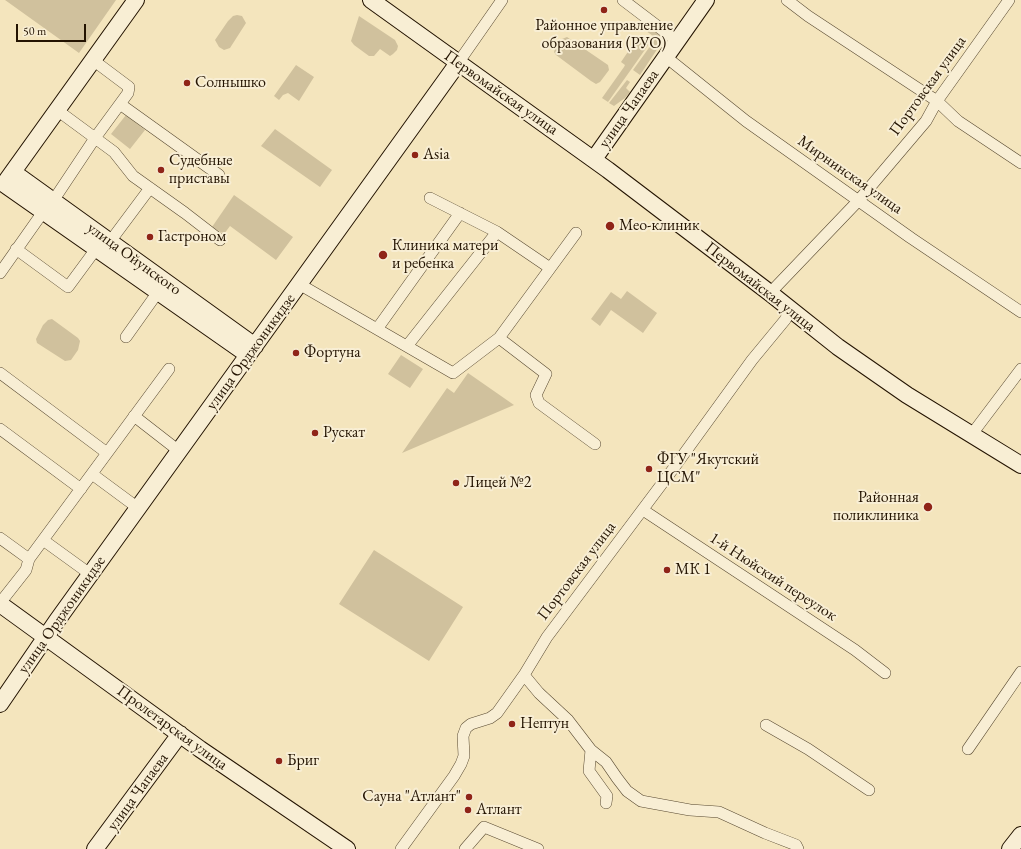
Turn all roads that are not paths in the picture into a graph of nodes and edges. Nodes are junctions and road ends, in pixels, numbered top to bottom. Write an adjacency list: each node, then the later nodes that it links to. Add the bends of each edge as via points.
1 (136, 0): 10 (street)
2 (371, 0): 11 (street, Первомайская улица)
3 (502, 0): 11 (street, улица Орджоникидзе)
4 (623, 0): 8 (street)
5 (706, 0): 8 (street, улица Чапаева)
6 (787, 0): 12 (street)
7 (1009, 0): 12 (street, Портовская улица)
8 (677, 40): 9 (street, улица Чапаева)
9 (666, 57): 16 (street, улица Чапаева); 22 (street, Мирнинская улица, via 746,120)
10 (93, 60): 13 (street, via 129,87); 14 (street)
11 (458, 63): 16 (street, Первомайская улица); 32 (street, улица Орджоникидзе)
12 (937, 101): 17 (street, via 958,120); 22 (street, Портовская улица, via 926,121)
13 (120, 104): 15 (street); 18 (street)
14 (57, 110): 15 (street); 19 (street)
15 (95, 138): 20 (street, via 114,152 133,176); 23 (street)
16 (594, 159): 34 (street, Первомайская улица)
17 (1021, 162)
18 (219, 175)
19 (5, 182): 23 (street, улица Ойунского)
20 (150, 188): 27 (street); 28 (street)
21 (430, 198): 24 (street)
22 (859, 200): 34 (street, Портовская улица); 36 (street, Мирнинская улица)
23 (48, 206): 28 (street, улица Ойунского); 29 (street)
24 (460, 213): 25 (street); 37 (street)
25 (497, 232): 30 (street); 40 (street)
26 (576, 233): 30 (street)
27 (220, 240)
28 (103, 248): 29 (street, via 68,287); 33 (street, улица Ойунского); 41 (street, улица Ойунского)
29 (16, 249): 31 (street)
30 (550, 268): 39 (street)
31 (1, 270)
32 (299, 284): 37 (street); 41 (street, улица Орджоникидзе)
33 (158, 292): 38 (street); 41 (street, улица Ойунского)
34 (770, 293): 35 (street, Первомайская улица)
35 (791, 310): 47 (street, Первомайская улица, via 838,348 907,395); 55 (street, Портовская улица)
36 (1021, 312)
37 (378, 329): 40 (street)
38 (126, 337)
39 (499, 338): 40 (street, via 453,373); 48 (street, via 546,374 536,395 539,403)
40 (407, 346)
41 (251, 350): 49 (street, улица Орджоникидзе)
42 (169, 368): 45 (street)
43 (1021, 369): 47 (street)
44 (0, 373): 50 (street)
45 (134, 416): 49 (street); 50 (street)
46 (0, 429): 53 (street)
47 (972, 434): 51 (street, Первомайская улица)
48 (595, 444)
49 (179, 451): 54 (street, улица Орджоникидзе)
50 (107, 453): 52 (street)
51 (1021, 464)
52 (92, 474): 53 (street); 54 (street)
53 (81, 489): 57 (street)
54 (138, 508): 59 (street, улица Орджоникидзе)
55 (643, 510): 63 (street, 1-й Нюйский переулок, via 855,650); 64 (street, Портовская улица, via 547,637)
56 (0, 538): 58 (street)
57 (43, 540): 58 (street); 59 (street)
58 (29, 559): 60 (street, via 26,570)
59 (90, 574): 61 (street, улица Орджоникидзе)
60 (0, 604): 61 (street, Пролетарская улица)
61 (45, 638): 65 (street, улица Орджоникидзе); 67 (street, Пролетарская улица)
62 (1021, 672): 68 (street)
63 (885, 673)
64 (524, 675): 69 (street, via 539,694 568,720); 75 (street, Портовская улица, via 497,713 466,728 461,764)
65 (0, 704)
66 (766, 725): 70 (street, via 808,749)
67 (180, 734): 73 (street, улица Чапаева); 74 (street, Пролетарская улица)
68 (968, 749)
69 (591, 750): 71 (street, via 589,771 607,796); 78 (street, via 606,762 616,778 628,790 642,800 690,810 719,812 796,845)
70 (869, 790)
71 (606, 803)
72 (1021, 835): 79 (street)
73 (95, 849)
74 (347, 849)
75 (401, 849)
76 (465, 849): 77 (street, via 484,827)
77 (538, 849)
78 (798, 849)
79 (1010, 849)

